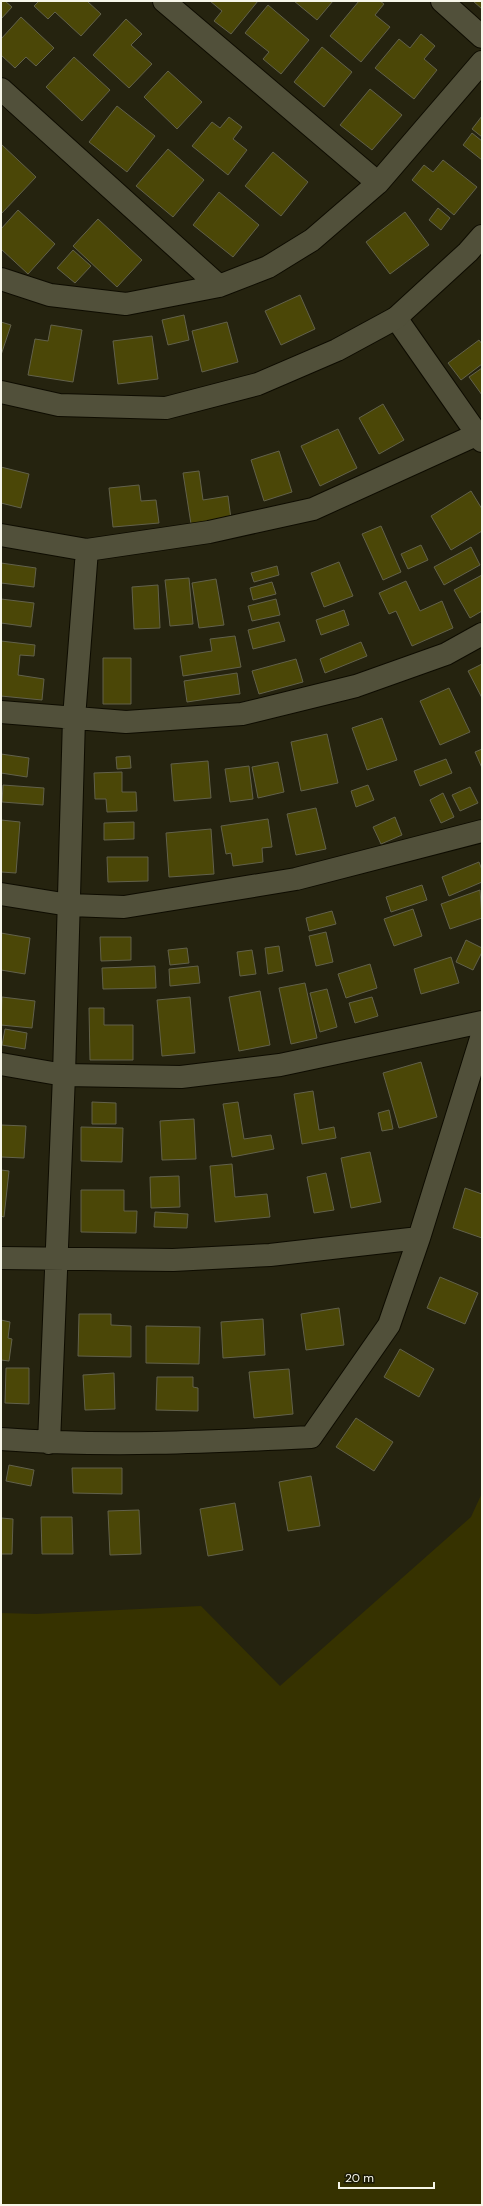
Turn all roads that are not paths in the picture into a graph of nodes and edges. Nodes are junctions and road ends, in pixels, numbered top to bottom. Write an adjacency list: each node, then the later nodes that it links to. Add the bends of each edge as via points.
1 (164, 1): 6 (street)
2 (442, 1): 3 (street)
3 (482, 37)
4 (482, 62): 6 (street)
5 (1, 89): 9 (street)
6 (378, 183): 9 (street, via 312,240 268,267)
7 (482, 236): 10 (street)
8 (1, 279): 9 (street, via 50,295 126,304)
9 (219, 286)
10 (396, 318): 11 (street, via 337,350 258,384 166,408 59,405); 12 (street)
11 (1, 392)
12 (480, 438): 14 (street, via 312,509 209,532)
13 (1, 535): 14 (street)
14 (87, 550): 17 (street)
15 (482, 634): 17 (street, via 446,654 356,686 242,714 126,722)
16 (1, 712): 17 (street)
17 (74, 718): 20 (street)
18 (482, 831): 20 (street, via 296,880 124,907)
19 (1, 894): 20 (street)
20 (69, 905): 24 (street)
21 (482, 1022): 24 (street, via 280,1065 180,1077)
22 (482, 1035): 25 (street)
23 (1, 1064): 24 (street)
24 (64, 1076): 27 (street)
25 (419, 1238): 27 (street, via 262,1256 174,1260); 29 (street, via 389,1325 311,1437 167,1444)
26 (1, 1258): 27 (street)
27 (57, 1259): 29 (street)
28 (1, 1439): 29 (street)
29 (49, 1443)

